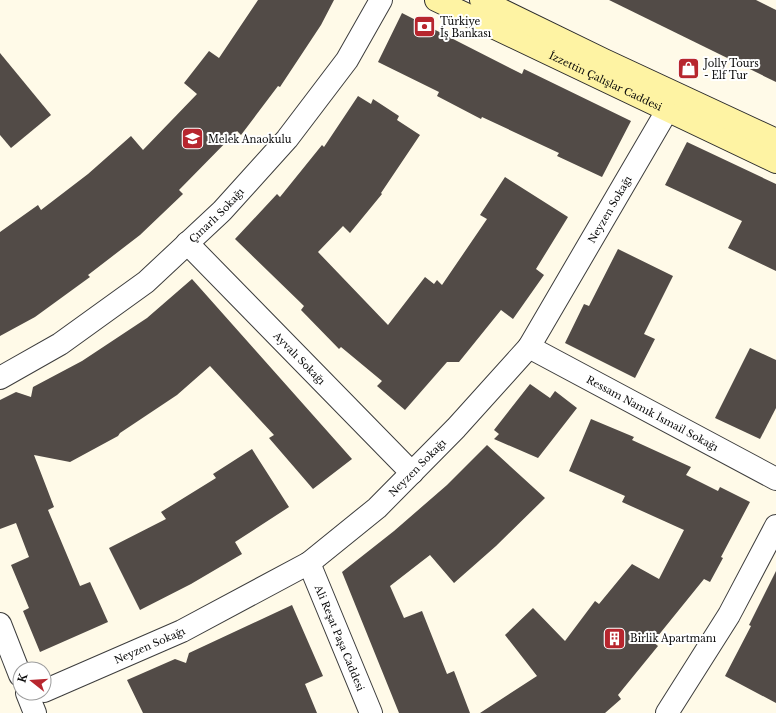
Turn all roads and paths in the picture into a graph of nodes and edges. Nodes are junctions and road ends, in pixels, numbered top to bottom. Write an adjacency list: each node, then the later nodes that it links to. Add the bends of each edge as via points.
1 (381, 0): 7 (street, Çınarlı Sokağı, via 347,60 287,139 222,211)
2 (436, 0): 4 (main road, İzzettin Çalışlar Caddesi, via 554,58)
3 (481, 0): 5 (main road, İzzettin Çalışlar Caddesi)
4 (668, 109): 6 (main road, İzzettin Çalışlar Caddesi); 8 (street, Neyzen Sokağı)
5 (776, 140)
6 (776, 162)
7 (187, 243): 9 (street, Çınarlı Sokağı, via 146,282 60,344); 10 (street, Ayvalı Sokağı)
8 (529, 347): 10 (street, Neyzen Sokağı); 11 (street, Ressam Namık İsmail Sokağı)
9 (0, 378)
10 (412, 473): 13 (street, Neyzen Sokağı, via 377,508)
11 (776, 479)
12 (776, 526): 18 (street, via 729,615)
13 (309, 563): 16 (street, Neyzen Sokağı, via 182,631); 17 (street, Ali Reşat Paşa Caddesi)
14 (0, 624): 15 (street)
15 (15, 661)
16 (52, 690)
17 (371, 713)
18 (667, 713)

